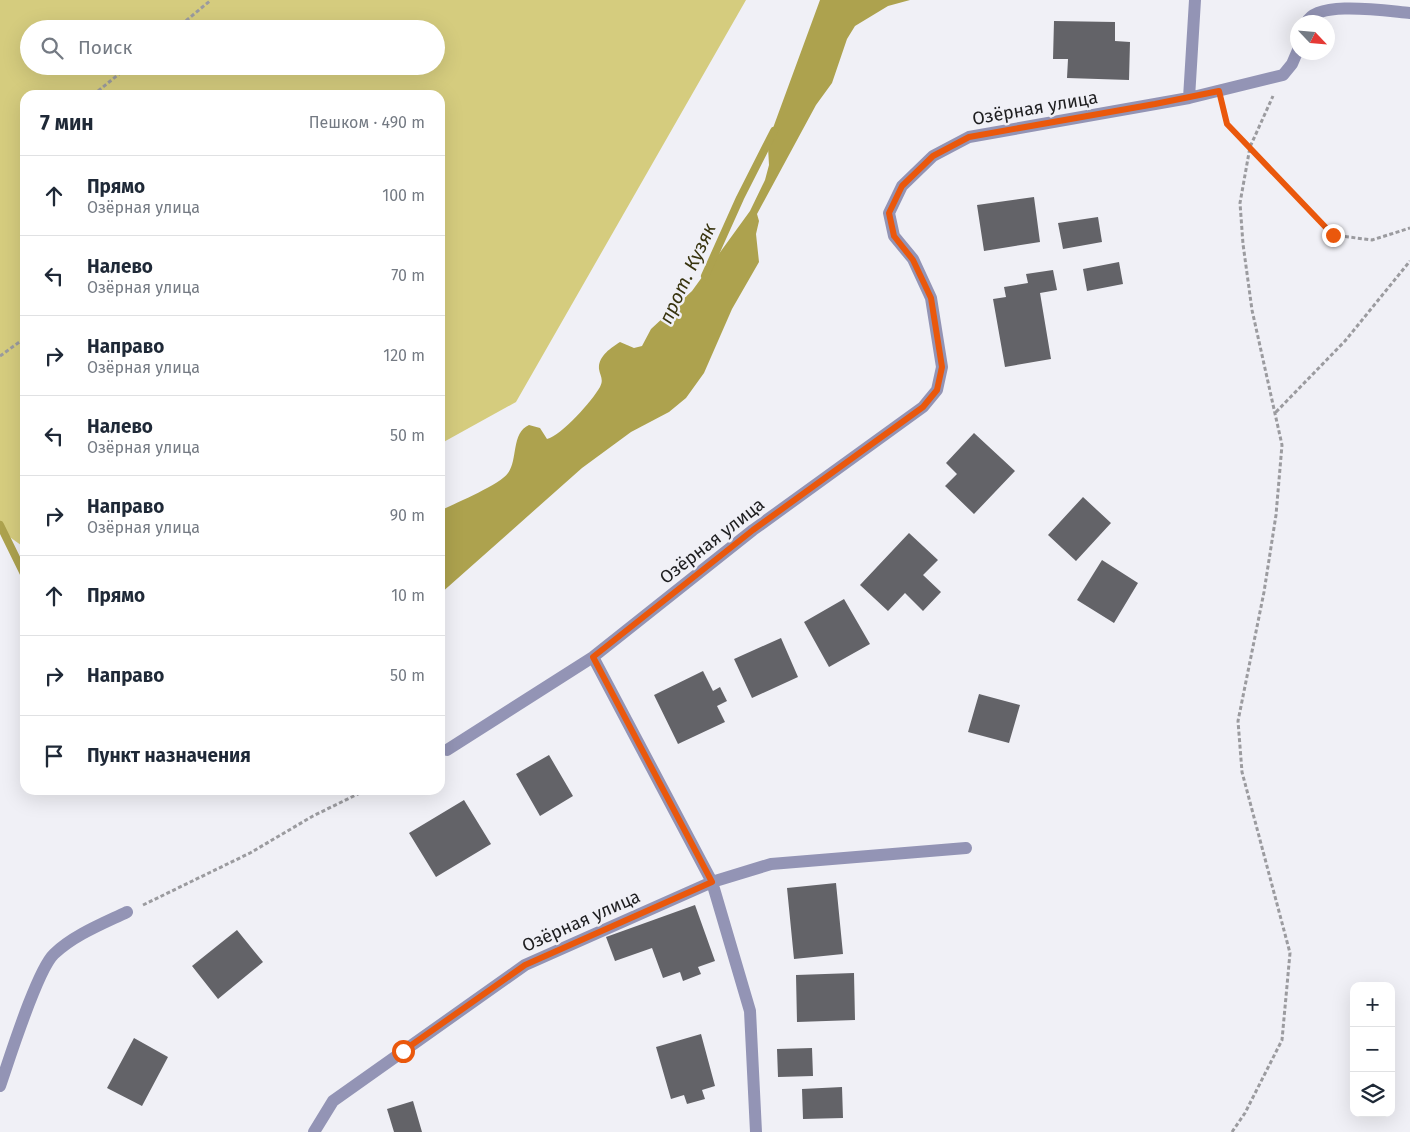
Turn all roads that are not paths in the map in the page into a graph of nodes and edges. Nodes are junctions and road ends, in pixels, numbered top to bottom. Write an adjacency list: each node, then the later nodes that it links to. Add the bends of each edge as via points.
1 (1194, 0): 5 (street)
2 (1410, 13): 3 (street, via 1338,5 1318,9)
3 (1311, 15)
4 (1294, 60): 5 (street, Озёрная улица, via 1283,74)
5 (1189, 98): 6 (street, Озёрная улица, via 969,137 933,156 902,186 889,213 894,236 913,260 931,298 942,367 937,390 923,407 753,530)
6 (593, 657): 7 (street, Озёрная улица); 9 (street)
7 (447, 750)
8 (966, 848): 9 (street, Озёрная улица, via 771,864)
9 (712, 882): 12 (street, Озёрная улица, via 525,965 332,1101); 13 (street, via 750,1011)
10 (127, 912): 11 (street, via 72,940 52,955)
11 (0, 1086)
12 (314, 1132)
13 (756, 1132)

